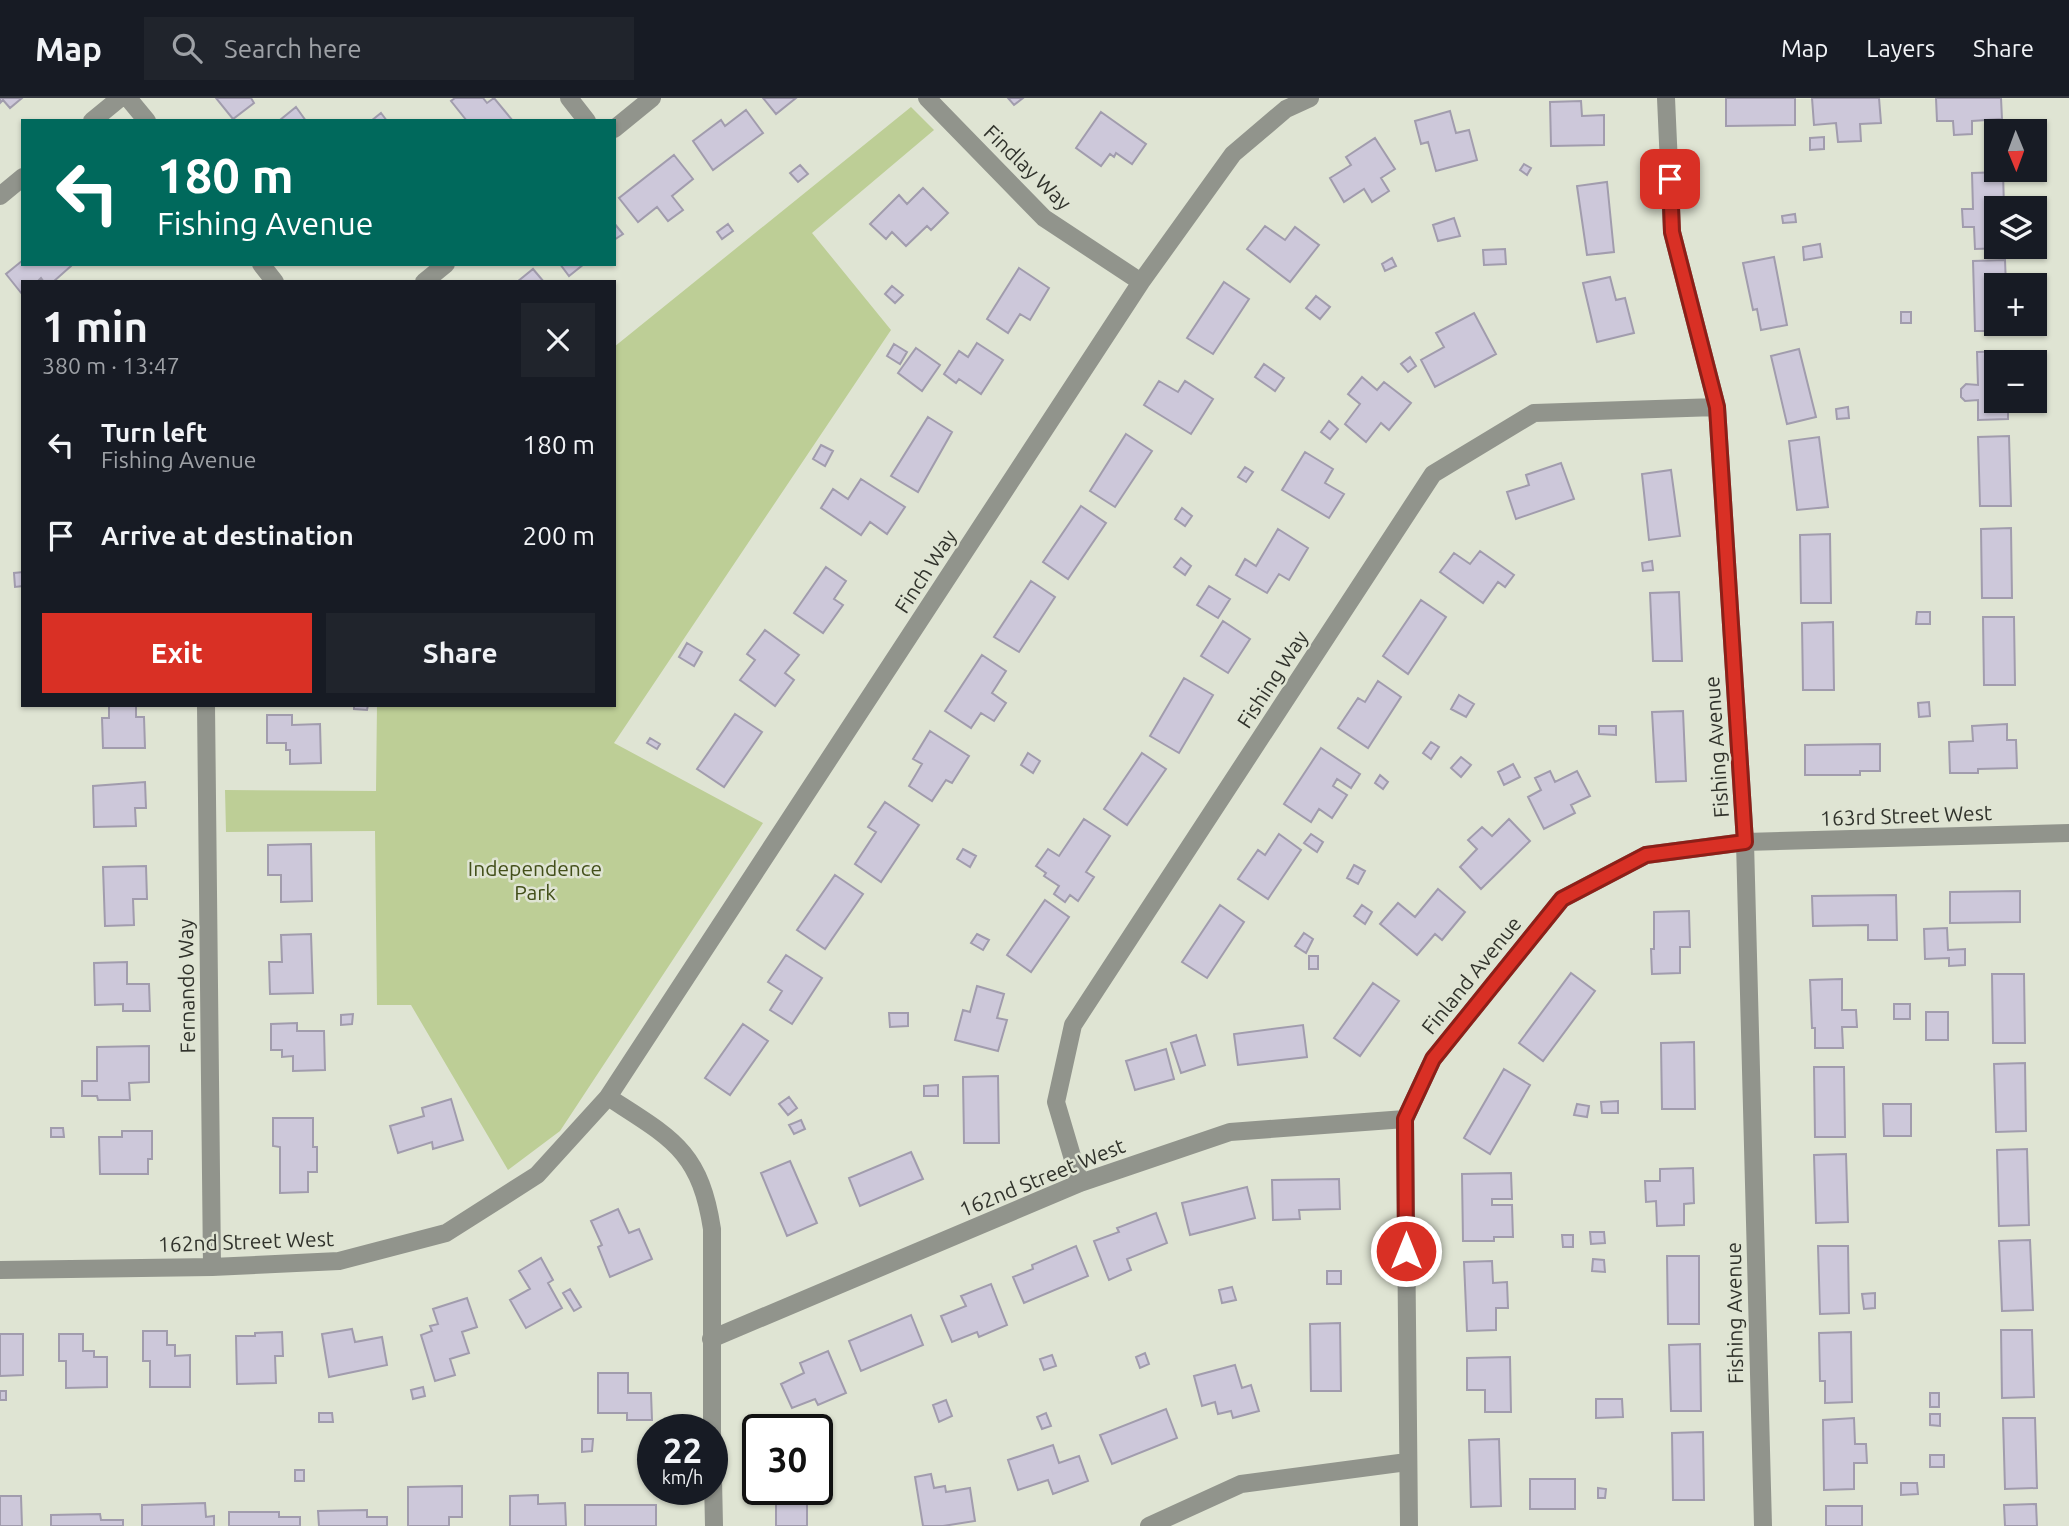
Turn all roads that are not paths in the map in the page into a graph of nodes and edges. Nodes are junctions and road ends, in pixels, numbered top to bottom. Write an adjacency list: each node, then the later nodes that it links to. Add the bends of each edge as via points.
1 (120, 98): 8 (street)
2 (128, 98): 9 (street)
3 (569, 98): 10 (street)
4 (652, 98): 11 (street)
5 (927, 98): 18 (street, Findlay Way, via 1044,218)
6 (1310, 98): 18 (street, Finch Way, via 1286,109 1234,154)
7 (1665, 98): 19 (street, Fishing Avenue, via 1672,232)
8 (94, 119)
9 (144, 119)
10 (585, 119)
11 (616, 127)
12 (21, 179): 13 (street)
13 (0, 196)
14 (263, 266): 16 (street)
15 (444, 266): 17 (street)
16 (273, 280)
17 (426, 280)
18 (1141, 282): 23 (street, Finch Way)
19 (1717, 407): 22 (street, Fishing Avenue); 25 (street, Fishing Way, via 1534,413 1433,474 1073,1025 1056,1102)
20 (206, 707): 26 (street, Fernando Way)
21 (2069, 833): 22 (street, 163rd Street West)
22 (1745, 842): 24 (street, Finland Avenue, via 1646,855 1562,899 1433,1059); 35 (street, Fishing Avenue)
23 (608, 1097): 26 (street, 162nd Street West, via 537,1175 446,1233 339,1261); 28 (street, via 662,1132 684,1152 698,1174 712,1229)
24 (1405, 1119): 25 (street, 162nd Street West, via 1230,1132); 30 (street, Finland Avenue)
25 (1080, 1183): 28 (street, 162nd Street West)
26 (212, 1267): 27 (street, 162nd Street West)
27 (0, 1270)
28 (710, 1339): 29 (street)
29 (712, 1414)
30 (1407, 1462): 33 (street, via 1241,1484); 34 (street, Finland Avenue)
31 (714, 1505): 32 (street)
32 (714, 1526)
33 (1149, 1526)
34 (1409, 1526)
35 (1763, 1526)

